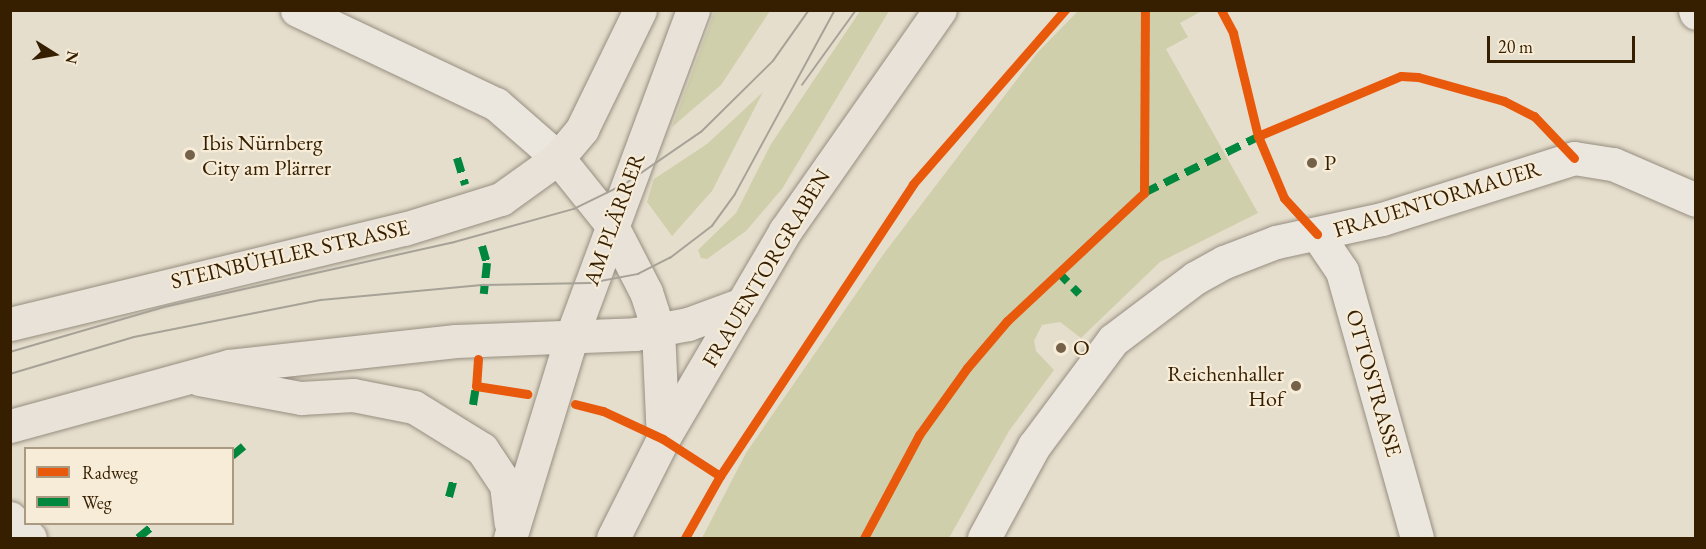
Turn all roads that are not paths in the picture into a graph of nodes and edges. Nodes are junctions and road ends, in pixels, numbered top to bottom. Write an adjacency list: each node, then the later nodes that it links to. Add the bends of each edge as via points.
1 (297, 10): 5 (street, via 496,104)
2 (640, 10): 5 (main road, via 596,109)
3 (693, 10): 7 (main road, AM PLÄRRER)
4 (940, 10): 9 (main road, FRAUENTORGRABEN, via 842,145)
5 (558, 158): 7 (main road); 10 (main road, STEINBÜHLER STRASSE, via 511,193 472,211)
6 (1695, 200): 8 (street, FRAUENTORMAUER, via 1613,165 1574,158 1382,219)
7 (611, 224): 11 (main road, via 646,292); 12 (main road, AM PLÄRRER)
8 (1317, 234): 20 (street, FRAUENTORMAUER, via 1276,243 1205,273 1113,340 1073,388 1034,446); 21 (street, OTTOSTRASSE, via 1342,271)
9 (742, 304): 11 (main road); 15 (main road, FRAUENTORGRABEN)
10 (10, 324)
11 (658, 330): 12 (main road); 15 (main road)
12 (571, 338): 13 (main road, via 465,340 353,350); 17 (main road, AM PLÄRRER)
13 (183, 376): 14 (main road); 17 (main road, via 301,398 372,397 434,416 474,442 498,470 512,506)
14 (10, 426)
15 (663, 439): 19 (main road, FRAUENTORGRABEN)
16 (10, 518): 18 (street)
17 (511, 537)
18 (30, 538)
19 (613, 538)
20 (984, 538)
21 (1418, 538)

